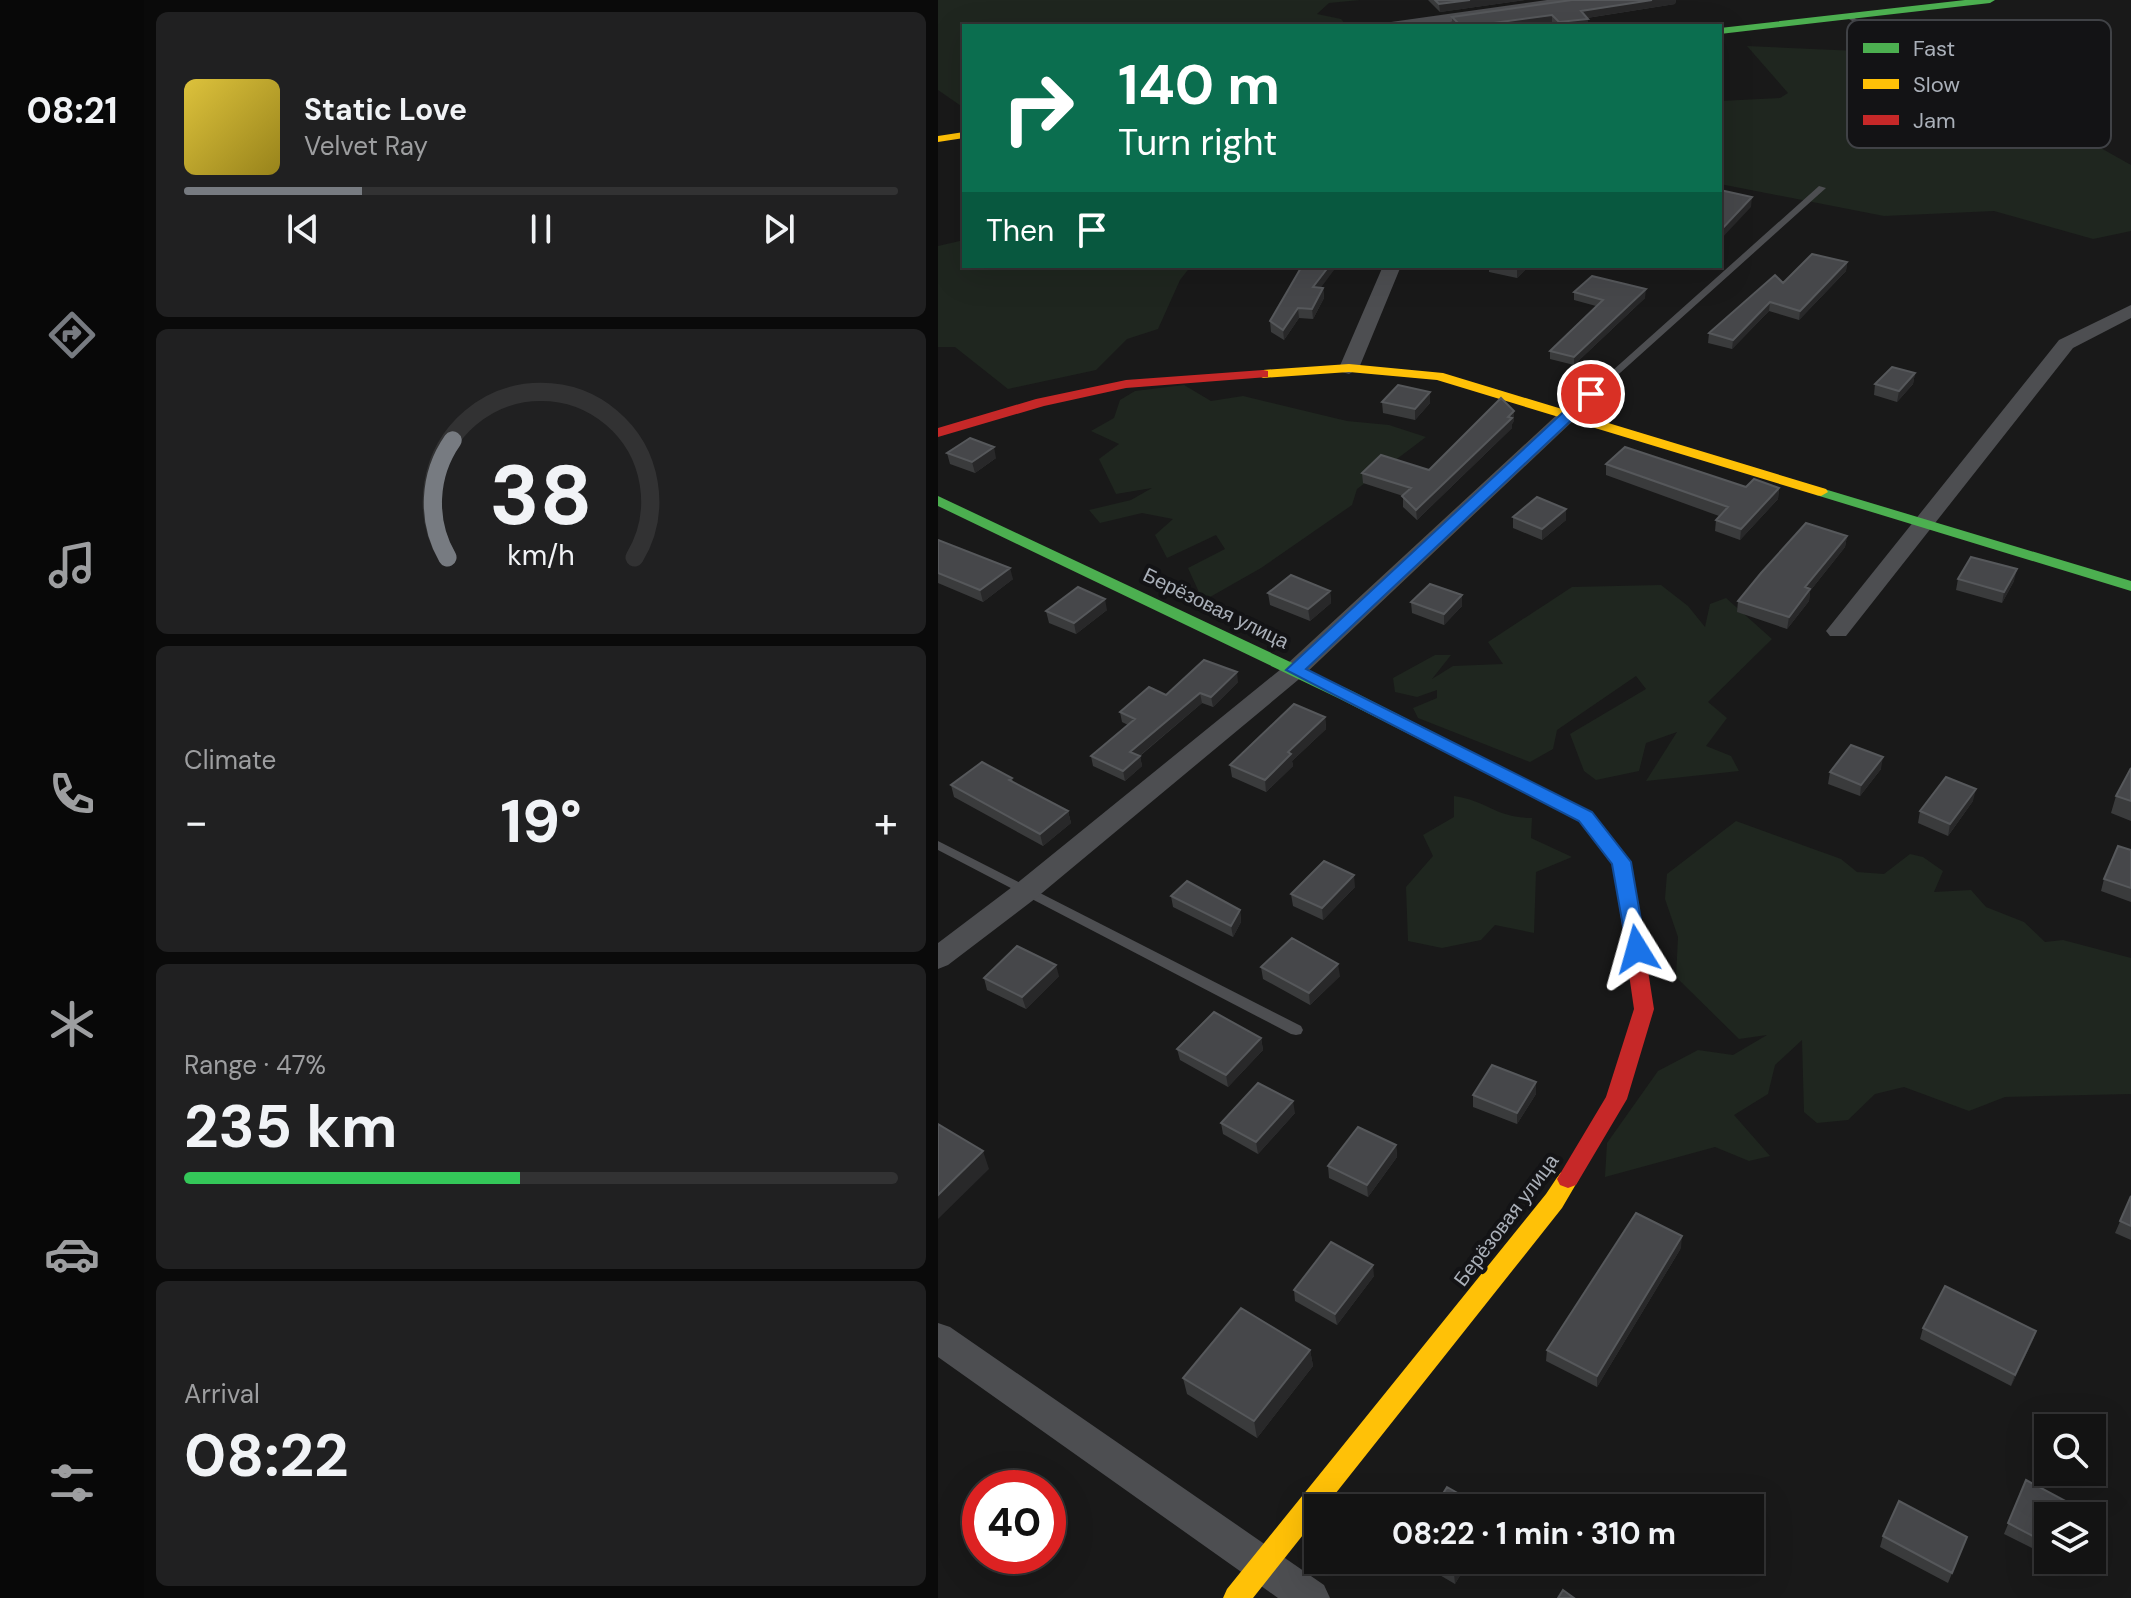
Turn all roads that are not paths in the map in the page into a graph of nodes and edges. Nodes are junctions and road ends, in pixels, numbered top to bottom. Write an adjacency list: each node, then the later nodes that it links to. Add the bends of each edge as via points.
1 (1577, 0): 5 (street)
2 (1990, 0): 3 (street)
3 (1846, 15): 4 (lane); 6 (street)
4 (1854, 20)
5 (1405, 24)
6 (1722, 31)
7 (962, 135): 8 (street)
8 (938, 139)
9 (1822, 188): 13 (lane)
10 (1391, 268): 12 (street)
11 (2131, 311): 16 (street, via 2066,344)
12 (1349, 368): 13 (street, via 1438,376); 14 (street, via 1126,384 1041,402)
13 (1568, 415): 16 (street); 19 (street)
14 (938, 433)
15 (938, 500): 19 (street, Берёзовая улица)
16 (1922, 523): 17 (street); 18 (street)
17 (2131, 586)
18 (1838, 631)
19 (1295, 670): 21 (street); 25 (street, Берёзовая улица, via 1586,817 1622,862 1644,1009 1616,1099 1554,1201)
20 (938, 845): 21 (lane)
21 (1026, 891): 22 (street); 23 (lane)
22 (938, 958)
23 (1296, 1030)
24 (938, 1338): 25 (street)
25 (1261, 1563): 26 (street, Берёзовая улица); 27 (street)
26 (1236, 1598)
27 (1311, 1598)

